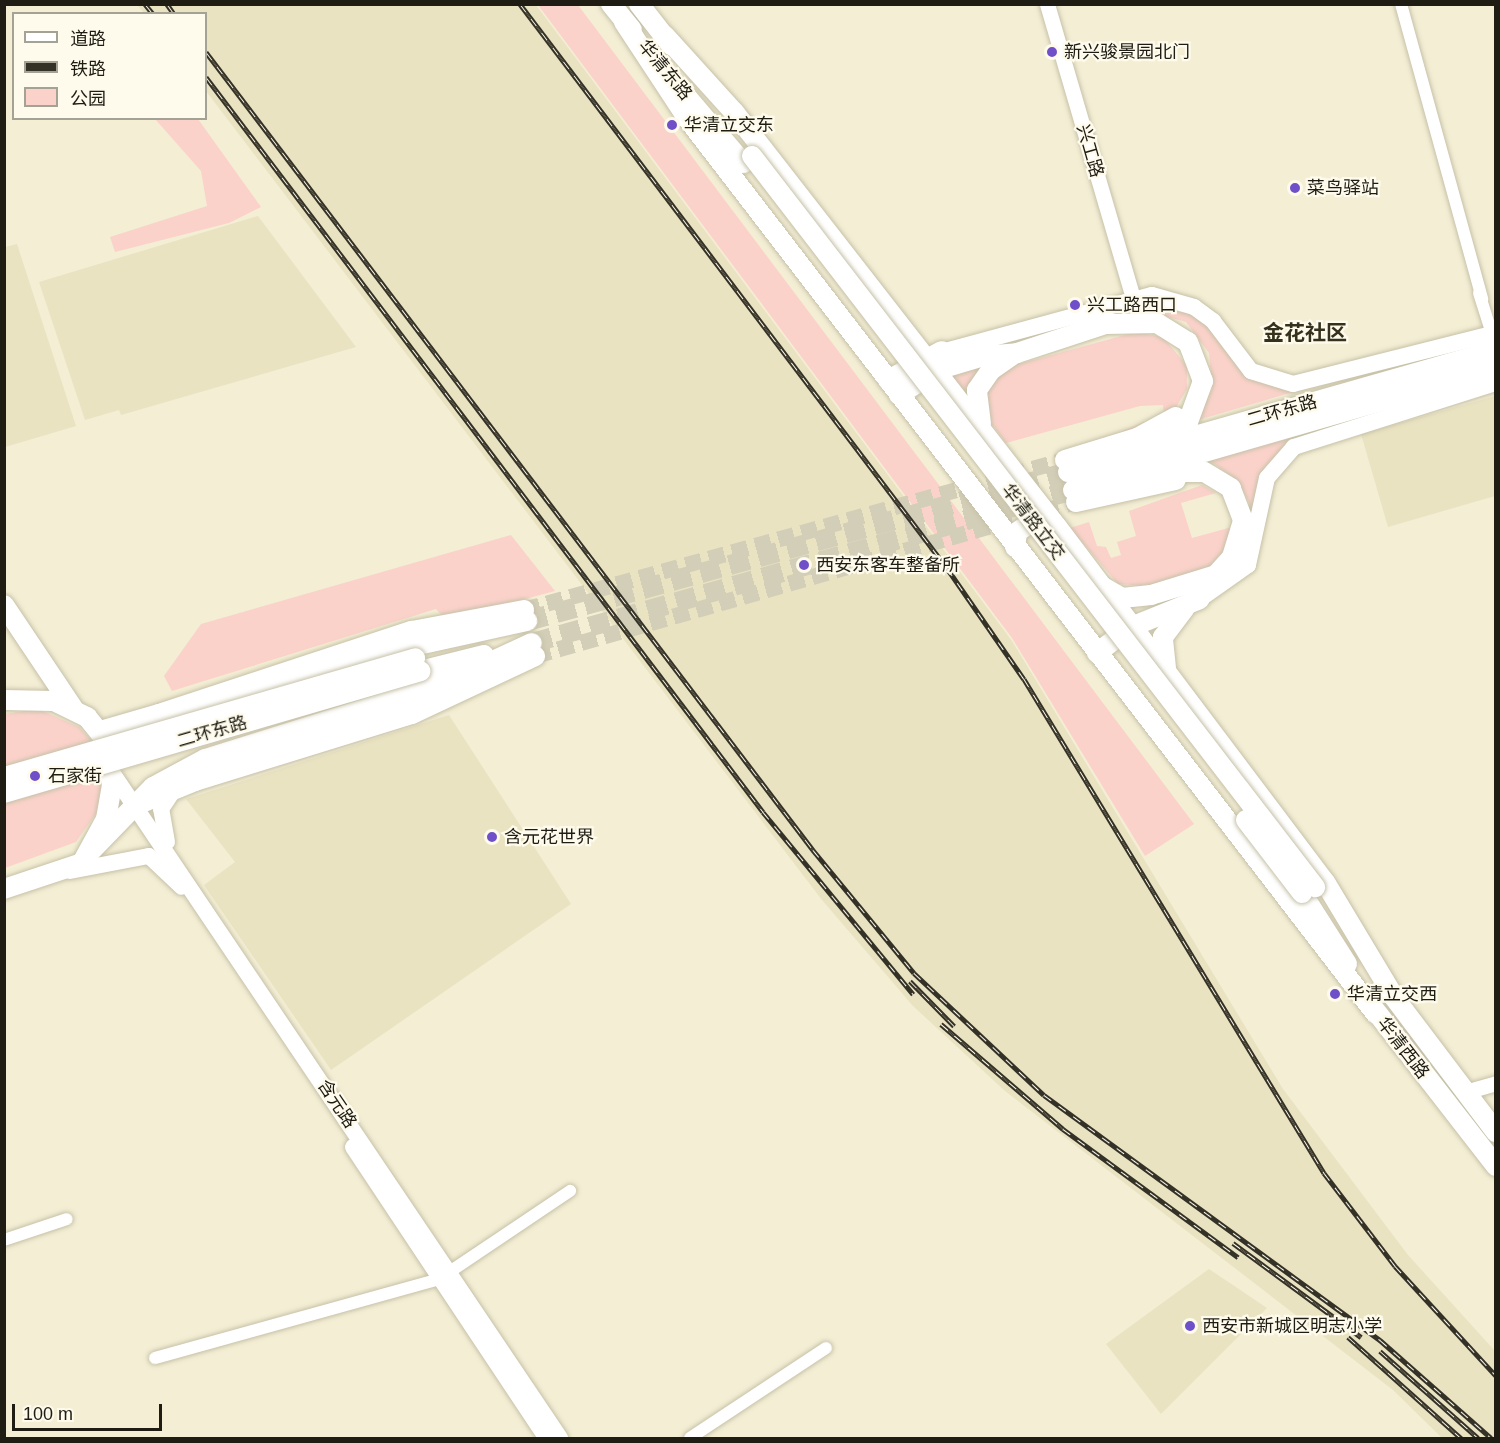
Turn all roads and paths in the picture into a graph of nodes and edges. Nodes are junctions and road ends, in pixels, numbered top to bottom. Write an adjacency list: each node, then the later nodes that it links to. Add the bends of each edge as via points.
1 (611, 4): 5 (main road, 华清东路)
2 (639, 4): 6 (main road, 华清东路)
3 (1047, 4): 9 (street, 兴工路)
4 (1401, 4): 10 (street)
5 (624, 22): 7 (main road, 华清东路); 17 (main road, via 687,118)
6 (665, 36): 7 (main road, 华清东路); 14 (main road, via 734,112 906,330)
7 (747, 160): 49 (main road, 华清路立交, bridge)
8 (1463, 247): 10 (street)
9 (1133, 299): 11 (main road, via 1161,295 1188,304 1213,321 1251,371 1293,384); 14 (main road)
10 (1482, 299): 11 (street)
11 (1494, 339): 19 (main road, 二环东路)
12 (1048, 344): 13 (main road); 19 (main road, via 1094,327 1135,321 1166,326 1188,342 1201,368 1202,394 1181,430); 22 (main road, via 1153,330 1174,340 1191,376 1186,404 1168,424)
13 (1017, 353): 14 (main road); 18 (main road, via 991,370 976,394 979,419)
14 (942, 358): 17 (main road); 18 (main road)
15 (1496, 368): 20 (main road, 二环东路)
16 (1496, 383): 27 (main road, via 1294,447 1267,478 1248,565)
17 (893, 388): 21 (main road)
18 (997, 449): 21 (main road, via 1004,469 982,484); 23 (main road)
19 (1148, 449): 22 (main road, 二环东路)
20 (1112, 479): 22 (main road, 二环东路); 25 (main road, via 1180,469 1221,480 1242,512)
21 (965, 481): 24 (main road)
22 (1071, 481): 25 (main road, via 1200,482 1230,507)
23 (1053, 522): 24 (main road, via 1039,517 1017,532); 26 (main road)
24 (1016, 548): 32 (main road)
25 (1235, 550): 26 (main road, via 1216,575 1151,595 1122,598)
26 (1097, 581): 29 (main road)
27 (1200, 599): 29 (main road); 34 (main road, via 1179,614 1163,637 1163,659)
28 (4, 605): 36 (main road)
29 (1131, 627): 32 (main road); 34 (main road)
30 (496, 629): 33 (main road); 37 (main road, via 412,646 190,711); 37 (main road, via 526,616 412,631)
31 (534, 649): 33 (main road); 39 (main road, via 441,685); 43 (main road, via 412,714)
32 (1097, 653): 51 (main road)
33 (418, 665): 41 (main road, 二环东路, bridge); 42 (main road, 二环东路, bridge)
34 (1172, 681): 50 (main road, via 1325,882 1377,961)
35 (4, 700): 36 (main road, via 36,698)
36 (73, 708): 38 (main road)
37 (159, 714): 38 (main road)
38 (100, 731): 40 (main road)
39 (205, 759): 43 (main road); 44 (main road, via 153,787)
40 (111, 771): 44 (main road, 含元路); 45 (main road, via 110,807)
41 (4, 777)
42 (4, 792)
43 (170, 792): 44 (main road); 46 (main road, via 161,816)
44 (134, 806): 45 (main road); 46 (main road, 含元路)
45 (88, 854): 47 (main road)
46 (173, 857): 59 (main road, 含元路)
47 (66, 872): 48 (main road); 59 (main road, 含元路, via 135,855 162,863)
48 (4, 889)
49 (1308, 890): 50 (main road, 华清西路); 51 (main road, 华清西路)
50 (1394, 998): 53 (main road, 华清西路)
51 (1376, 1014): 55 (main road, 华清西路)
52 (1496, 1083): 53 (street)
53 (1465, 1092): 54 (main road, 华清西路)
54 (1496, 1131)
55 (1496, 1166)
56 (570, 1191): 59 (street)
57 (67, 1219): 58 (street)
58 (4, 1240)
59 (445, 1276): 61 (street); 62 (main road, 含元路); 63 (main road, 含元路)
60 (825, 1348): 64 (street)
61 (155, 1358)
62 (546, 1438)
63 (560, 1438)
64 (690, 1438)

